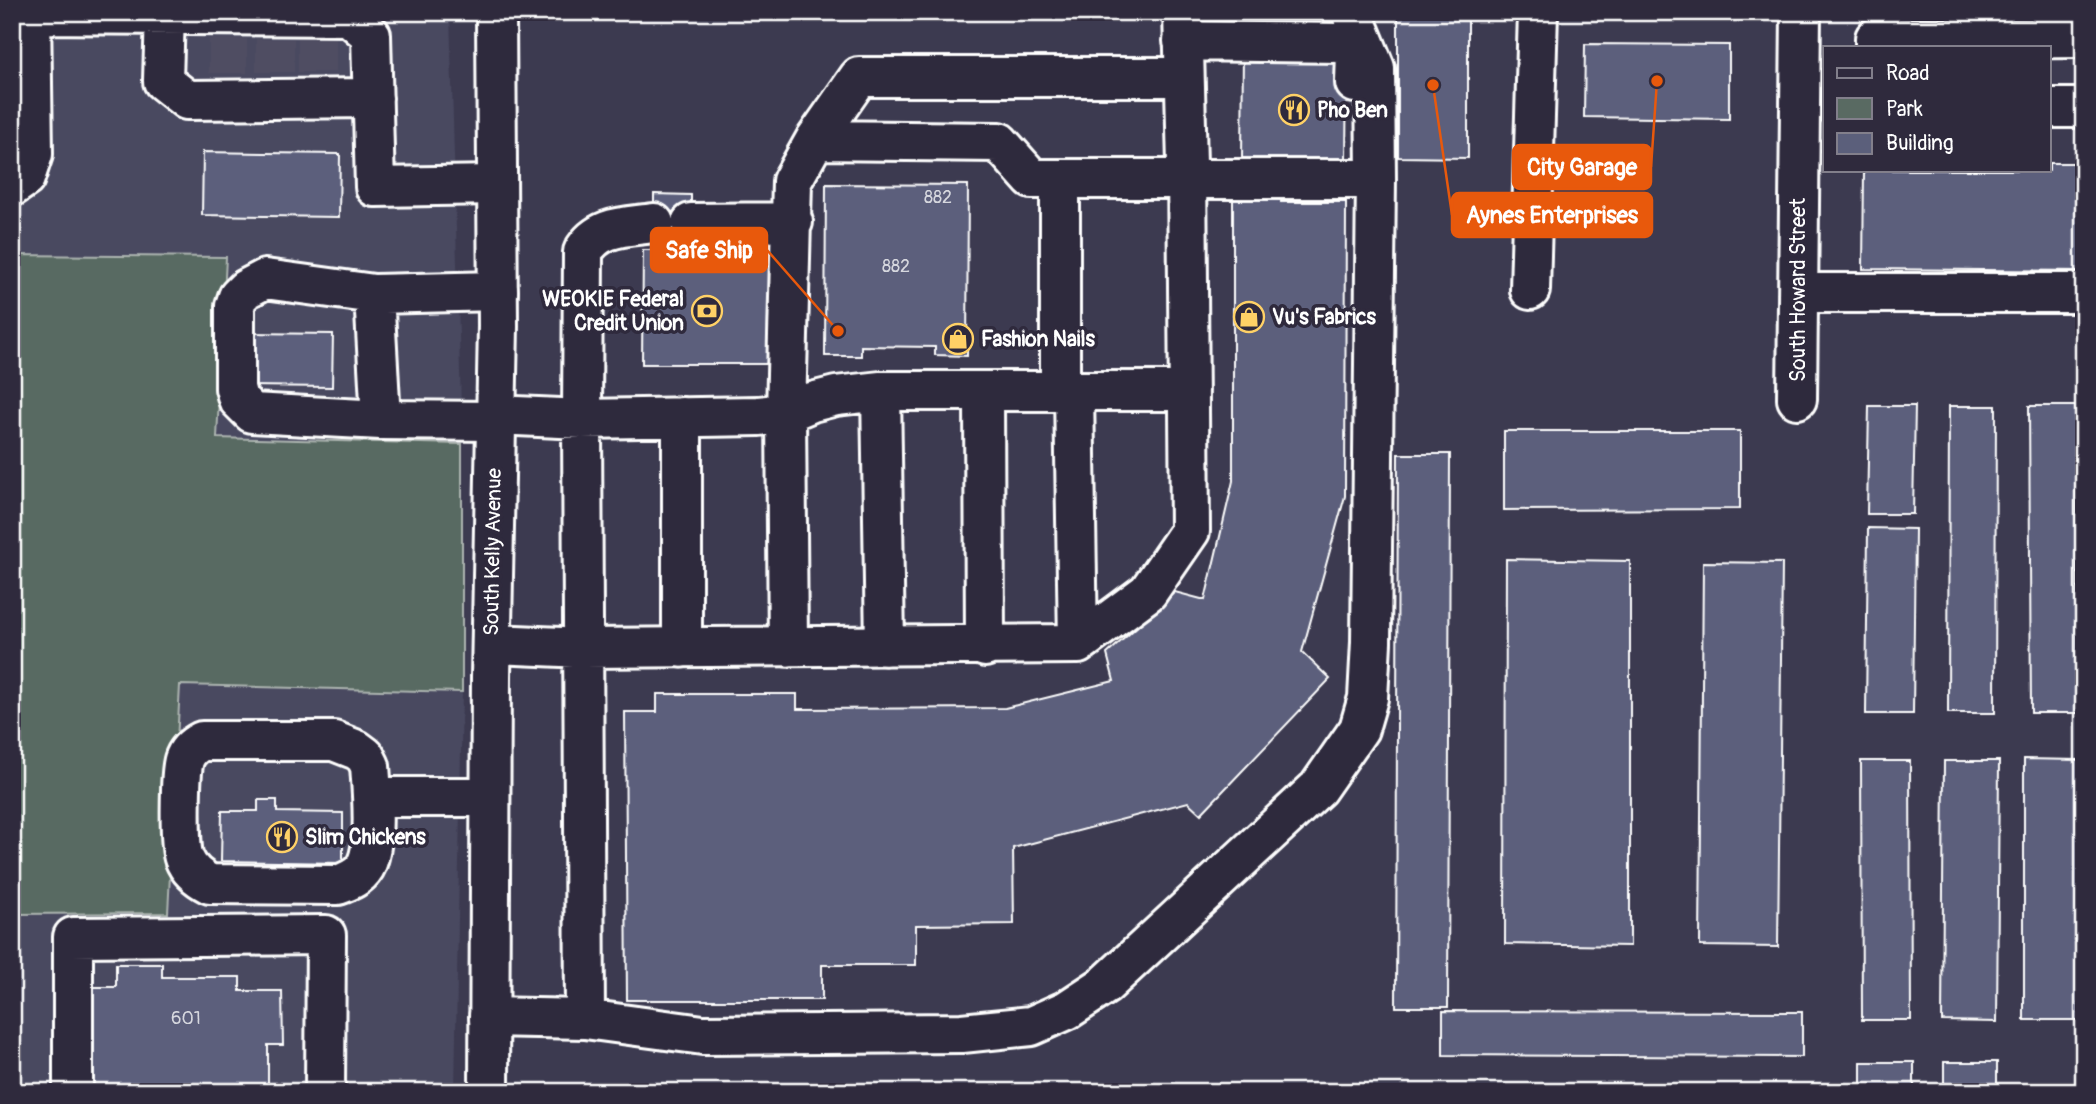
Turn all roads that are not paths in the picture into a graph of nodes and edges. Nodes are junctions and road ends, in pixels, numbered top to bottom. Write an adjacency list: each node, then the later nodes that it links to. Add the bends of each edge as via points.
1 (496, 12): 22 (main road, South Kelly Avenue)
2 (1352, 12): 21 (main road, via 1375,68)
3 (1538, 12): 27 (main road)
4 (1801, 12): 15 (main road, South Howard Street)
5 (31, 13): 6 (main road); 23 (main road, via 33,154 25,178)
6 (165, 14): 12 (main road); 12 (main road, via 163,81 187,100)
7 (1979, 26): 8 (main road); 10 (main road, via 1875,38)
8 (2084, 38)
9 (1183, 44): 18 (main road, via 859,77); 19 (main road); 19 (main road, via 1342,43 1356,53 1355,156 1345,165)
10 (1875, 46)
11 (317, 56): 13 (main road); 13 (main road); 14 (main road); 14 (main road, via 349,16 371,35)
12 (228, 57): 13 (main road); 13 (main road)
13 (275, 57)
14 (373, 98): 22 (main road, via 375,187)
15 (1812, 108): 29 (main road, South Howard Street)
16 (2050, 108): 17 (main road)
17 (2084, 108)
18 (815, 140): 20 (main road, via 999,142 1032,179); 24 (main road, via 792,181)
19 (1187, 171): 20 (main road); 21 (main road); 35 (main road)
20 (1060, 178): 34 (main road)
21 (1376, 178): 52 (main road, via 1368,698 1359,729 1318,788 1105,985 1031,1026 962,1033 703,1035)
22 (497, 185): 28 (main road, South Kelly Avenue)
23 (12, 187)
24 (793, 222): 26 (main road); 37 (main road)
25 (654, 223): 40 (main road, via 605,230 590,240 583,252)
26 (691, 223)
27 (1530, 290)
28 (498, 291): 31 (main road); 39 (main road, South Kelly Avenue)
29 (1798, 293): 30 (main road); 36 (main road, South Howard Street)
30 (2084, 293)
31 (374, 294): 41 (main road); 41 (main road, via 265,279 255,283 234,306 236,388 238,399 252,413)
32 (881, 391): 33 (main road); 37 (main road, via 836,396); 44 (main road)
33 (984, 391): 34 (main road); 46 (main road)
34 (1067, 391): 35 (main road); 43 (main road)
35 (1189, 391): 43 (main road, via 1190,531 1148,592)
36 (1797, 400)
37 (786, 413): 38 (main road); 45 (main road)
38 (682, 417): 40 (main road); 48 (main road)
39 (495, 418): 40 (main road); 41 (main road); 42 (main road, South Kelly Avenue)
40 (582, 419): 47 (main road)
41 (381, 420)
42 (492, 644): 47 (main road); 50 (main road, South Kelly Avenue)
43 (1078, 645): 46 (main road)
44 (886, 646): 45 (main road); 46 (main road)
45 (788, 647): 48 (main road)
46 (985, 647)
47 (584, 648): 48 (main road); 52 (main road)
48 (682, 648)
49 (372, 797): 49 (main road, via 370,766 365,756 346,744 202,741 183,762 183,856 193,873 210,884 338,886 365,868 371,851); 50 (main road)
50 (490, 797): 51 (main road, South Kelly Avenue)
51 (489, 1017): 52 (main road); 55 (main road, South Kelly Avenue)
52 (585, 1018)
53 (73, 1092): 54 (main road, via 73,937 326,935)
54 (325, 1092)
55 (489, 1092)

